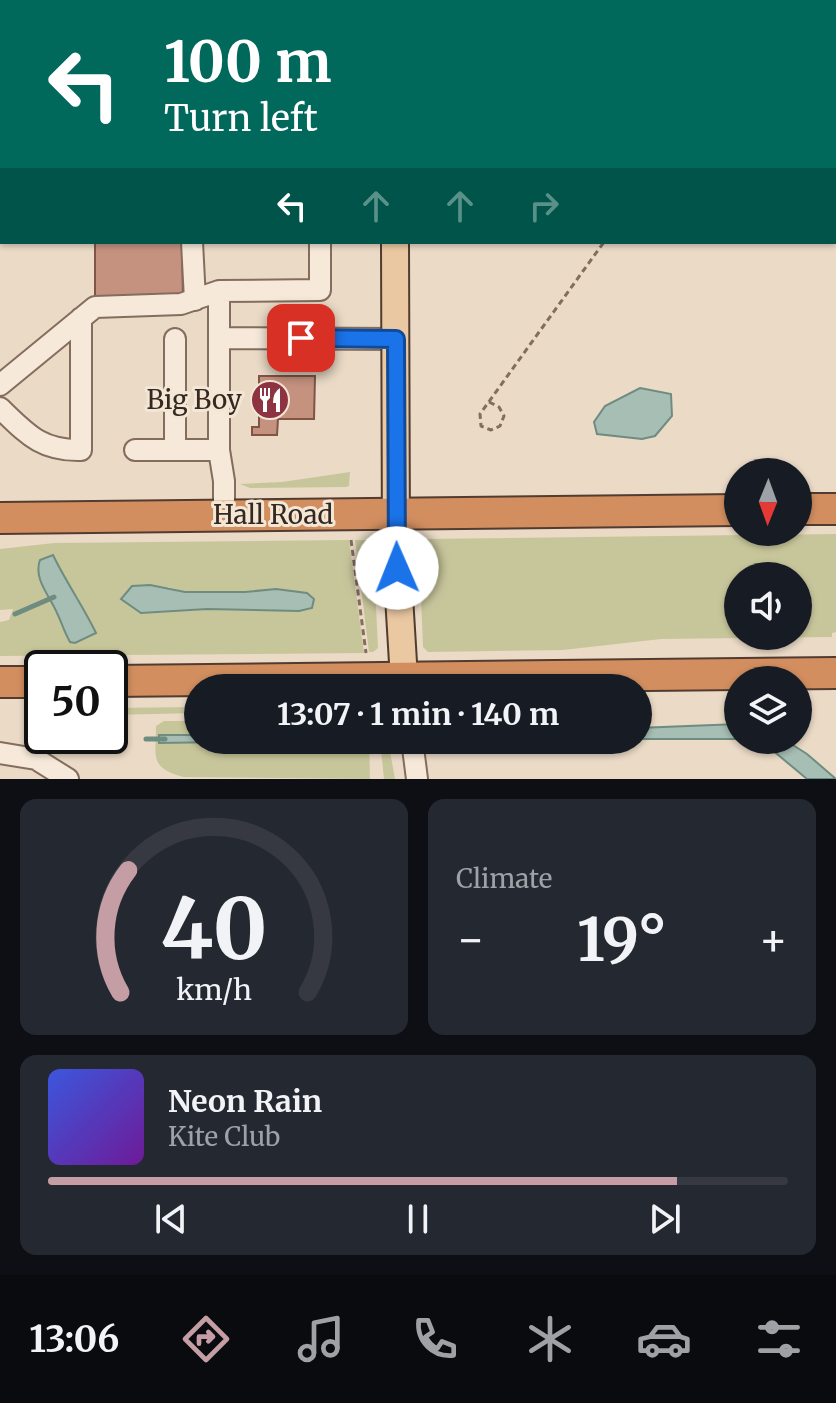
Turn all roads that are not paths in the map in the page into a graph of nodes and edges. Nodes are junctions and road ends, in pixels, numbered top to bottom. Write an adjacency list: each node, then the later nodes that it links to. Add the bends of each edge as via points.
1 (192, 244): 5 (street)
2 (320, 244): 4 (street, via 320,290)
3 (395, 244): 9 (main road)
4 (219, 291): 5 (street); 7 (street)
5 (195, 300): 6 (street, via 95,307)
6 (81, 318): 10 (street); 11 (street, via 81,450 60,451 31,438)
7 (219, 338): 9 (street); 14 (street)
8 (175, 339): 13 (street)
9 (396, 339): 18 (main road)
10 (0, 385)
11 (0, 408)
12 (135, 450): 13 (street)
13 (175, 450): 14 (street)
14 (219, 450): 19 (street)
15 (812, 509): 16 (highway)
16 (836, 509)
17 (724, 510): 18 (highway, Hall Road)
18 (396, 514): 19 (highway, Hall Road); 22 (main road)
19 (224, 515): 20 (highway, Hall Road)
20 (0, 518)
21 (830, 669): 23 (highway)
22 (404, 674)
23 (652, 675)
24 (128, 681): 27 (highway)
25 (0, 682): 26 (highway)
26 (24, 682)
27 (184, 682)
28 (0, 753): 30 (street, via 36,759)
29 (414, 754): 31 (street)
30 (68, 779)
31 (417, 779)

